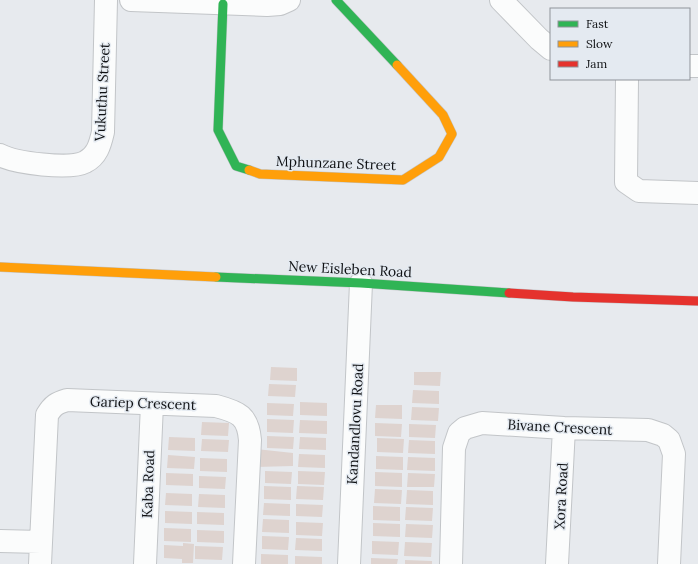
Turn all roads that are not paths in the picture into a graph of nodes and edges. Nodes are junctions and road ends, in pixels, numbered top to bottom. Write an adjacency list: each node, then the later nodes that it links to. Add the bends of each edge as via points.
1 (106, 0): 9 (street, Vukuthu Street, via 103,132 100,147 93,156 77,165 27,163)
2 (131, 0): 6 (street)
3 (289, 0): 6 (street, via 266,5)
4 (336, 0): 6 (main road, Mphunzane Street, via 443,115 452,134 439,157 403,180 260,174 236,166 218,130)
5 (501, 0): 7 (street)
6 (223, 4)
7 (550, 48)
8 (628, 80): 10 (street, via 626,182 639,191)
9 (0, 155)
10 (698, 193)
11 (0, 267): 12 (main road, New Eisleben Road)
12 (361, 283): 13 (main road, New Eisleben Road, via 573,297); 21 (street, Kandandlovu Road)
13 (698, 301)
14 (152, 404): 17 (street, Gariep Crescent, via 67,400 52,406 46,425); 19 (street, Kaba Road); 20 (street, Gariep Crescent, via 216,406 232,410 242,416 249,428)
15 (564, 428): 22 (street, Bivane Crescent, via 482,423 465,428 459,433 454,448); 23 (street, Xora Road); 24 (street, Bivane Crescent, via 648,430 669,440 674,454)
16 (0, 541): 17 (street)
17 (41, 542): 18 (street, Gariep Crescent)
18 (40, 564)
19 (145, 564)
20 (244, 564)
21 (349, 564)
22 (451, 564)
23 (557, 564)
24 (668, 564)

